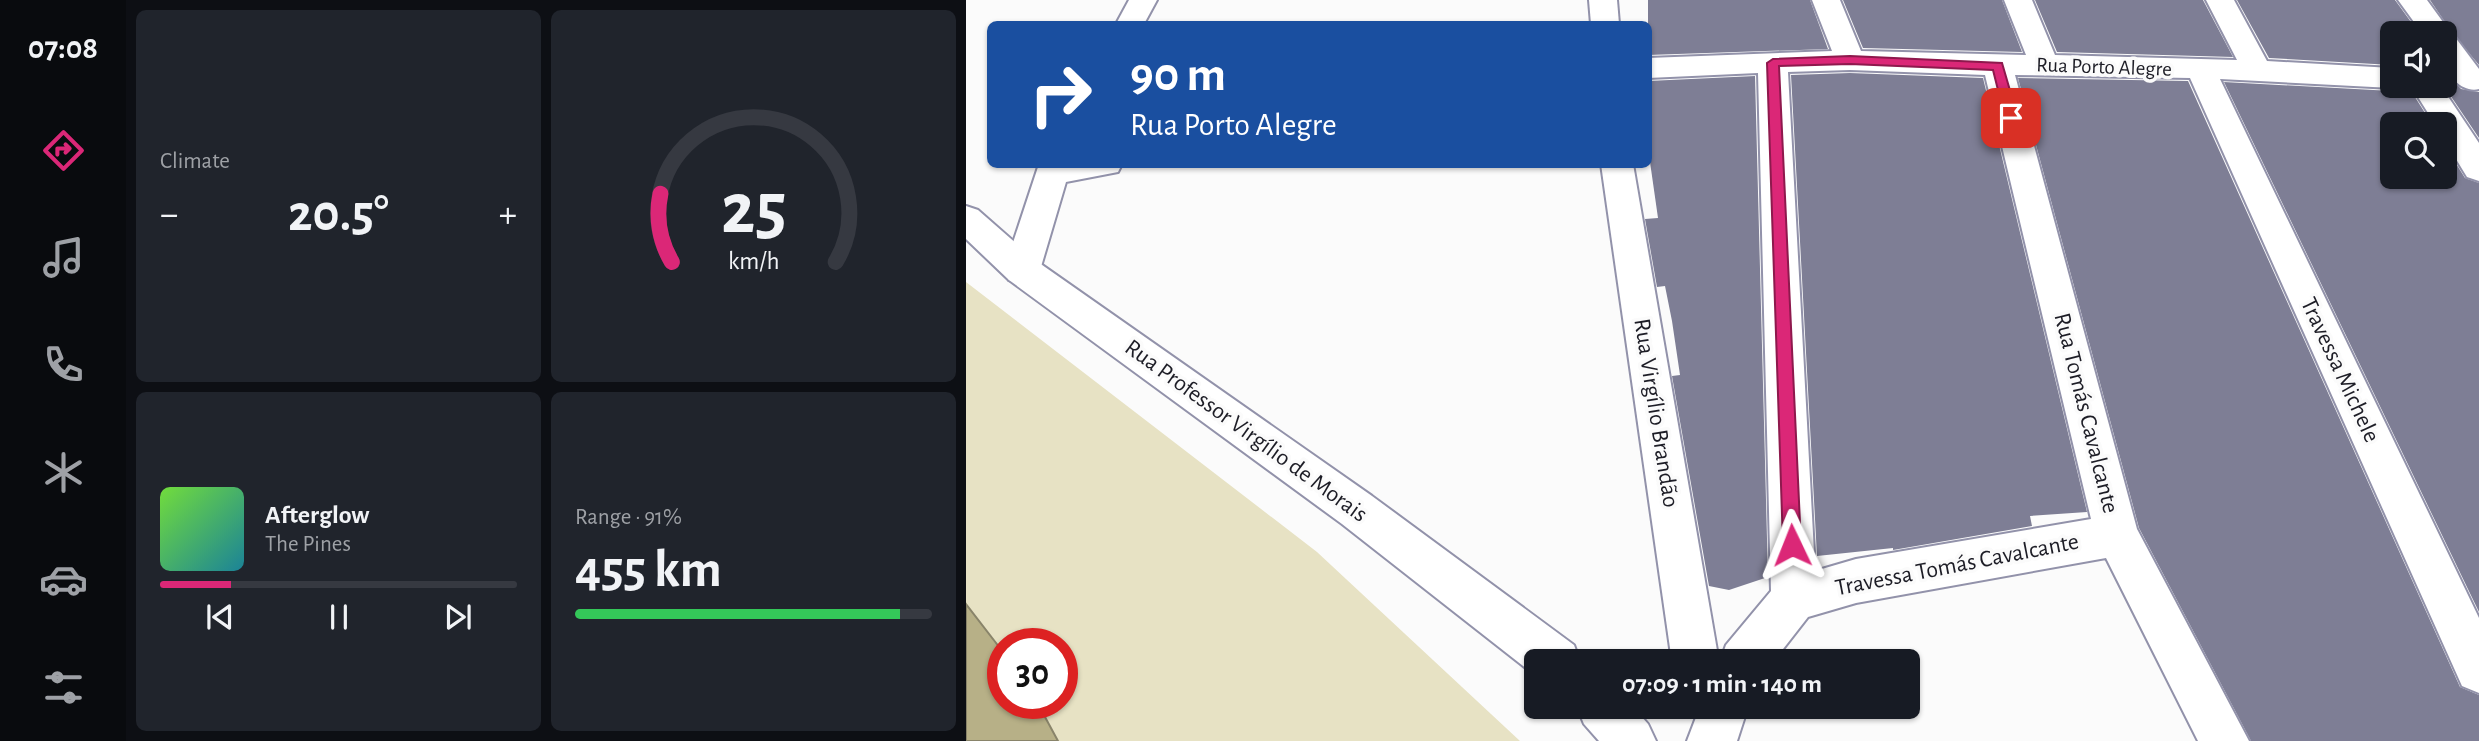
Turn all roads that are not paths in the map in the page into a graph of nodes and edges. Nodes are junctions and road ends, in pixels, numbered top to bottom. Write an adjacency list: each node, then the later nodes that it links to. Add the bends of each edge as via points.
1 (1143, 0): 7 (street)
2 (1603, 0): 8 (street)
3 (1826, 0): 10 (street)
4 (2018, 0): 12 (street)
5 (2220, 0): 16 (street)
6 (2412, 0): 9 (street)
7 (1132, 21)
8 (1605, 21)
9 (2428, 21)
10 (1850, 60): 11 (street, Rua Porto Alegre); 13 (street, Rua Porto Alegre)
11 (1773, 63): 14 (street, Rua Porto Alegre); 25 (street)
12 (2044, 64): 13 (street, Rua Porto Alegre); 15 (street, Rua Porto Alegre)
13 (1998, 66): 24 (street, Rua Tomás Cavalcante)
14 (1652, 68)
15 (2201, 70): 16 (street, Rua Porto Alegre); 29 (street, Travessa Michele)
16 (2257, 70): 17 (street, Rua Porto Alegre)
17 (2380, 77)
18 (2434, 98): 21 (street)
19 (1053, 168): 23 (street)
20 (1618, 168): 27 (street, Rua Virgílio Brandão)
21 (2479, 169)
22 (966, 219): 23 (street, Rua Professor Virgílio de Morais)
23 (1022, 270): 26 (street, Rua Professor Virgílio de Morais, via 1357,510)
24 (2117, 536): 25 (street, Travessa Tomás Cavalcante, via 1856,582); 32 (street, Rua Tomás Cavalcante)
25 (1794, 599): 28 (street)
26 (1540, 649)
27 (1694, 649)
28 (1754, 649)
29 (2479, 669)
30 (1612, 719): 31 (street)
31 (1631, 741)
32 (2224, 741)

